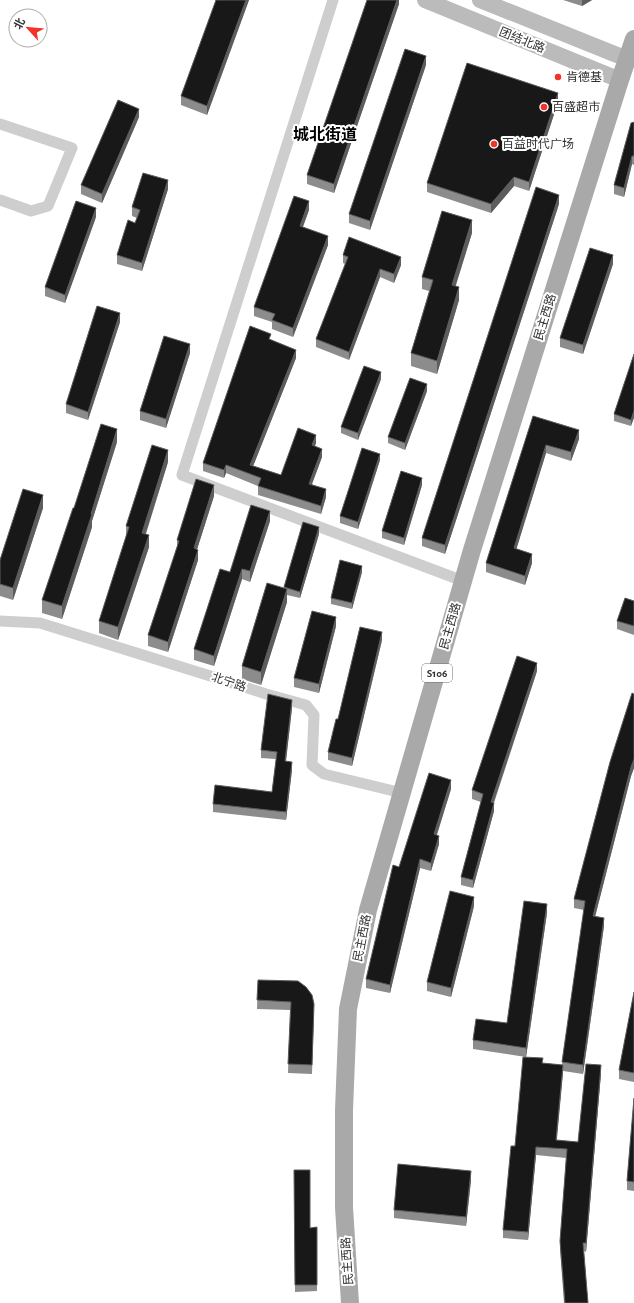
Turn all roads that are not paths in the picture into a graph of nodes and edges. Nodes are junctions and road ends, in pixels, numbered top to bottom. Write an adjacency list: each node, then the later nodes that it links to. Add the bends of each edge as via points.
1 (333, 0): 9 (street, via 182,475)
2 (425, 0): 6 (main road, 团结北路)
3 (480, 0): 5 (main road, 团结北路)
4 (634, 39): 5 (main road, S106)
5 (630, 60): 6 (main road, 民主西路 / S106)
6 (627, 83): 9 (main road, 民主西路 / S106)
7 (0, 124): 8 (street, via 72,148 48,206 31,211)
8 (0, 200)
9 (463, 582): 11 (main road, 民主西路 / S106)
10 (0, 621): 11 (street, 北宁路, via 40,623 306,705 314,715 312,765 324,774)
11 (402, 793): 12 (main road, 民主西路 / S106, via 368,910 348,1008 344,1207)
12 (350, 1303)

